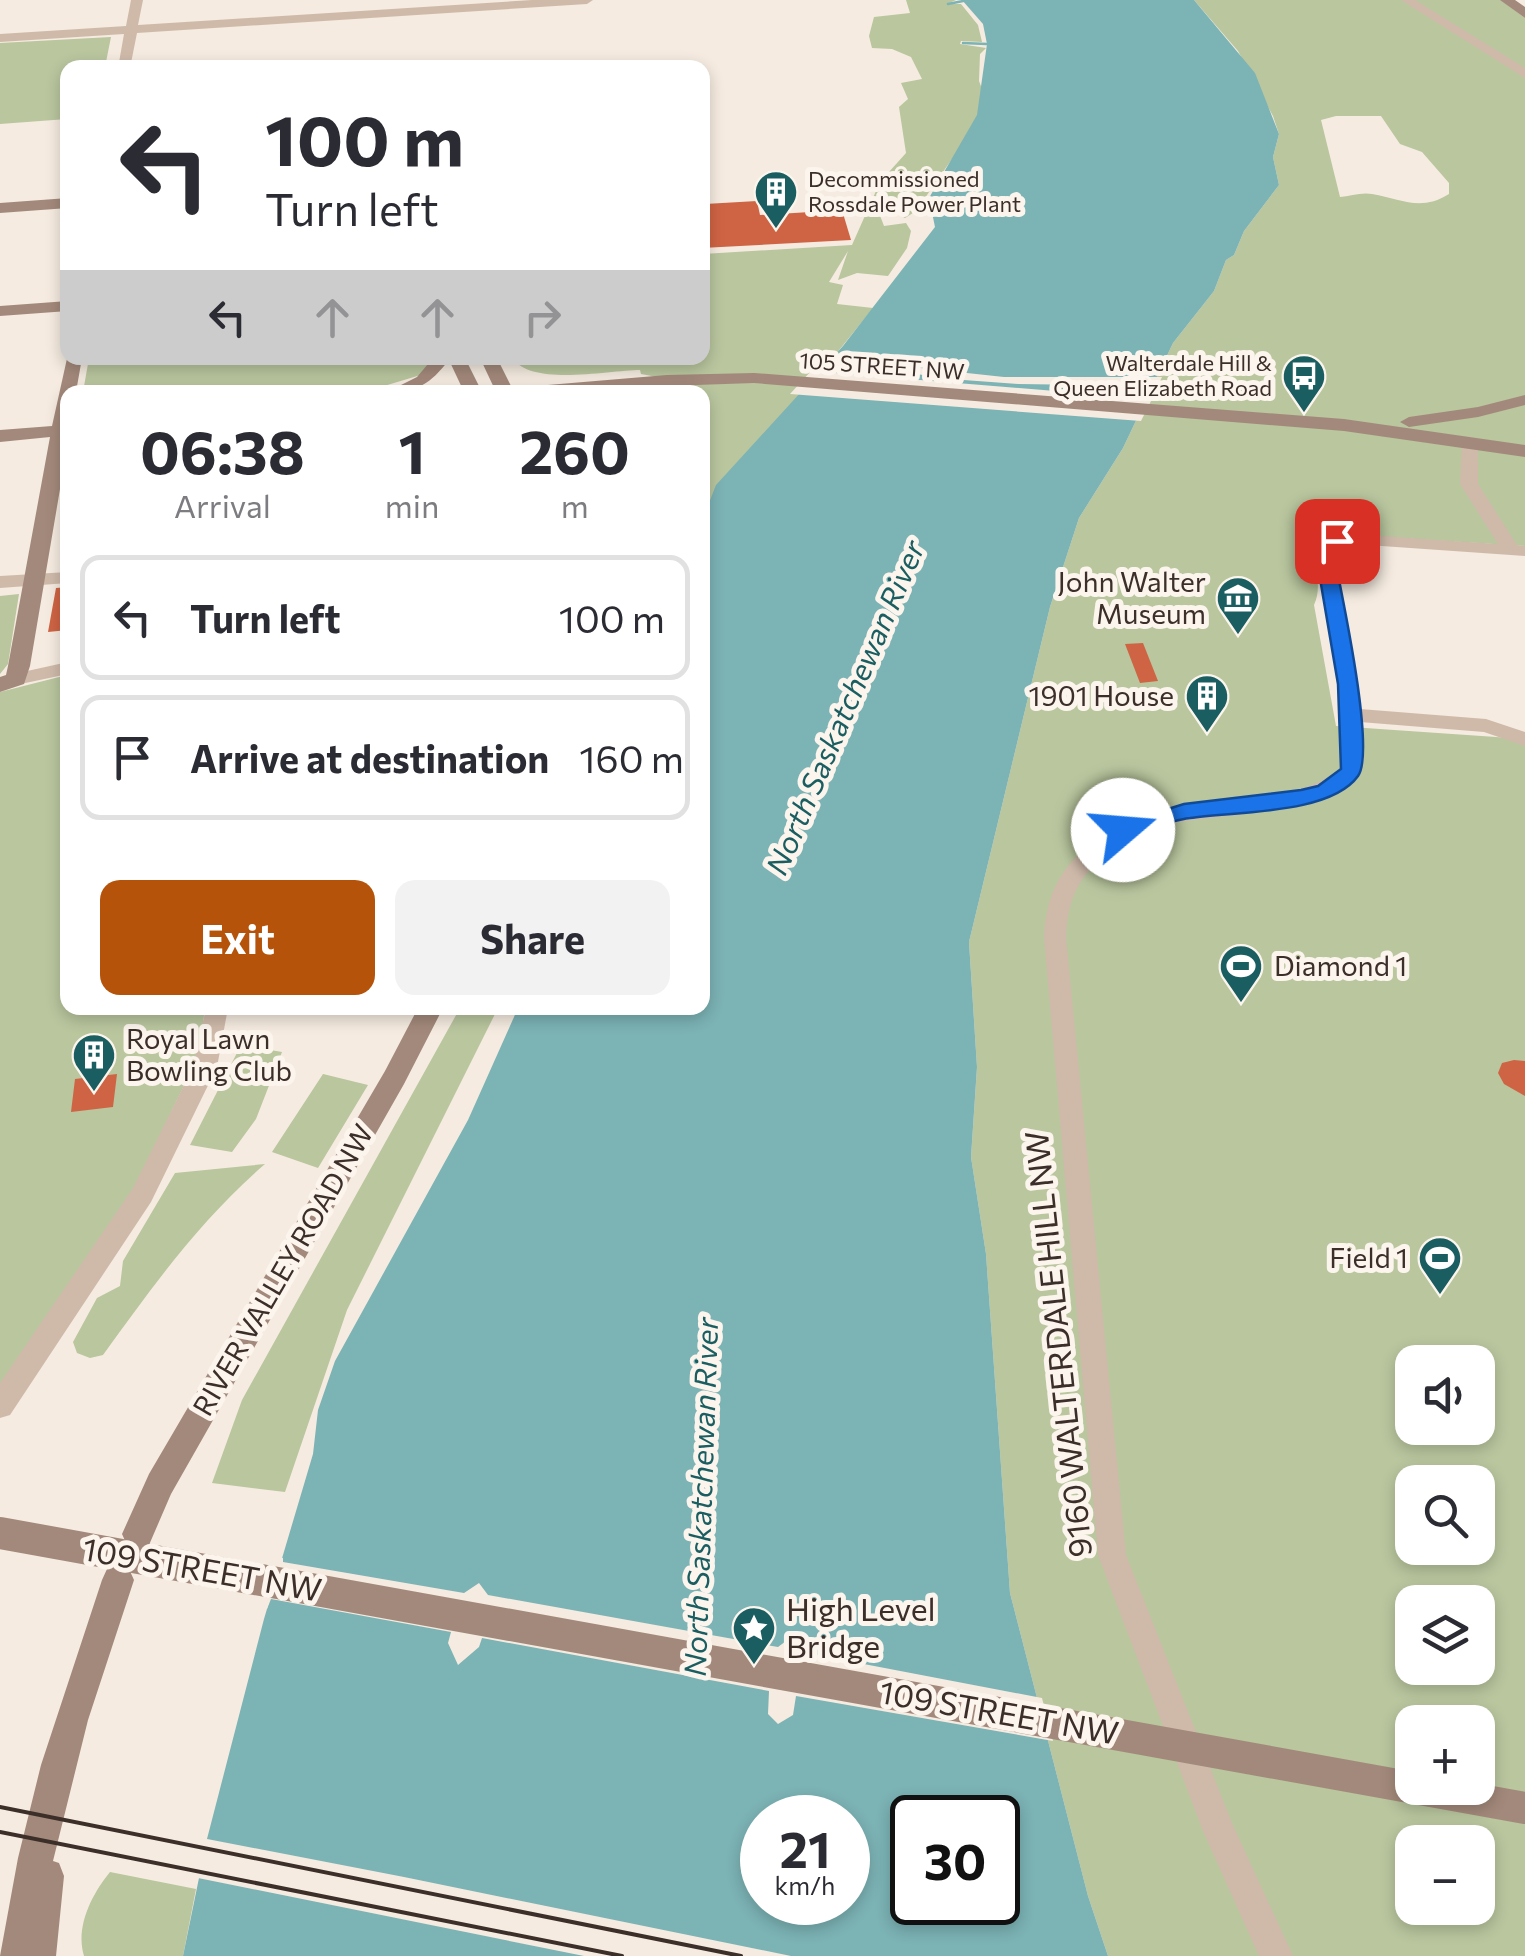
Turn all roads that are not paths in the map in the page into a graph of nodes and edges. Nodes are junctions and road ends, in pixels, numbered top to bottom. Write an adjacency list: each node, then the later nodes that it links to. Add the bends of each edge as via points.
1 (136, 0): 7 (street)
2 (587, 0): 5 (street)
3 (1407, 0): 10 (street)
4 (1507, 0): 6 (main road)
5 (396, 6): 7 (street)
6 (1525, 14)
7 (131, 30): 8 (street); 9 (street)
8 (0, 38)
9 (125, 60)
10 (1525, 74)
11 (60, 204): 12 (main road)
12 (0, 208)
13 (60, 307): 14 (main road)
14 (0, 311)
15 (436, 365): 16 (main road)
16 (412, 385)
17 (622, 385): 19 (main road, 105 STREET NW, via 725,378)
18 (1525, 400): 19 (main road, via 1434,420)
19 (1344, 425): 22 (main road)
20 (60, 431): 21 (main road)
21 (0, 436)
22 (1470, 441): 23 (main road); 25 (street, via 1469,484)
23 (1525, 451)
24 (60, 452): 27 (main road)
25 (1520, 546): 31 (street, via 1352,539 1328,546)
26 (60, 578): 27 (street)
27 (35, 580): 28 (street); 30 (main road)
28 (0, 582)
29 (60, 670): 30 (street)
30 (8, 682)
31 (1351, 715): 32 (street, via 1486,726); 43 (street, 9160 WALTERDALE HILL NW, via 1350,772 1325,791 1123,830 1067,876 1055,937 1112,1556 1219,1831)
32 (1525, 738)
33 (216, 1015): 35 (street, via 205,1067 142,1195)
34 (426, 1015): 37 (main road, RIVER VALLEY ROAD NW, via 160,1484)
35 (0, 1406)
36 (0, 1533): 40 (main road, 109 STREET NW, bridge)
37 (138, 1534)
38 (118, 1580): 39 (main road)
39 (91, 1650): 41 (main road, via 48,1793); 42 (main road, via 44,1886)
40 (1525, 1808)
41 (16, 1956)
42 (38, 1956)
43 (1276, 1956)

